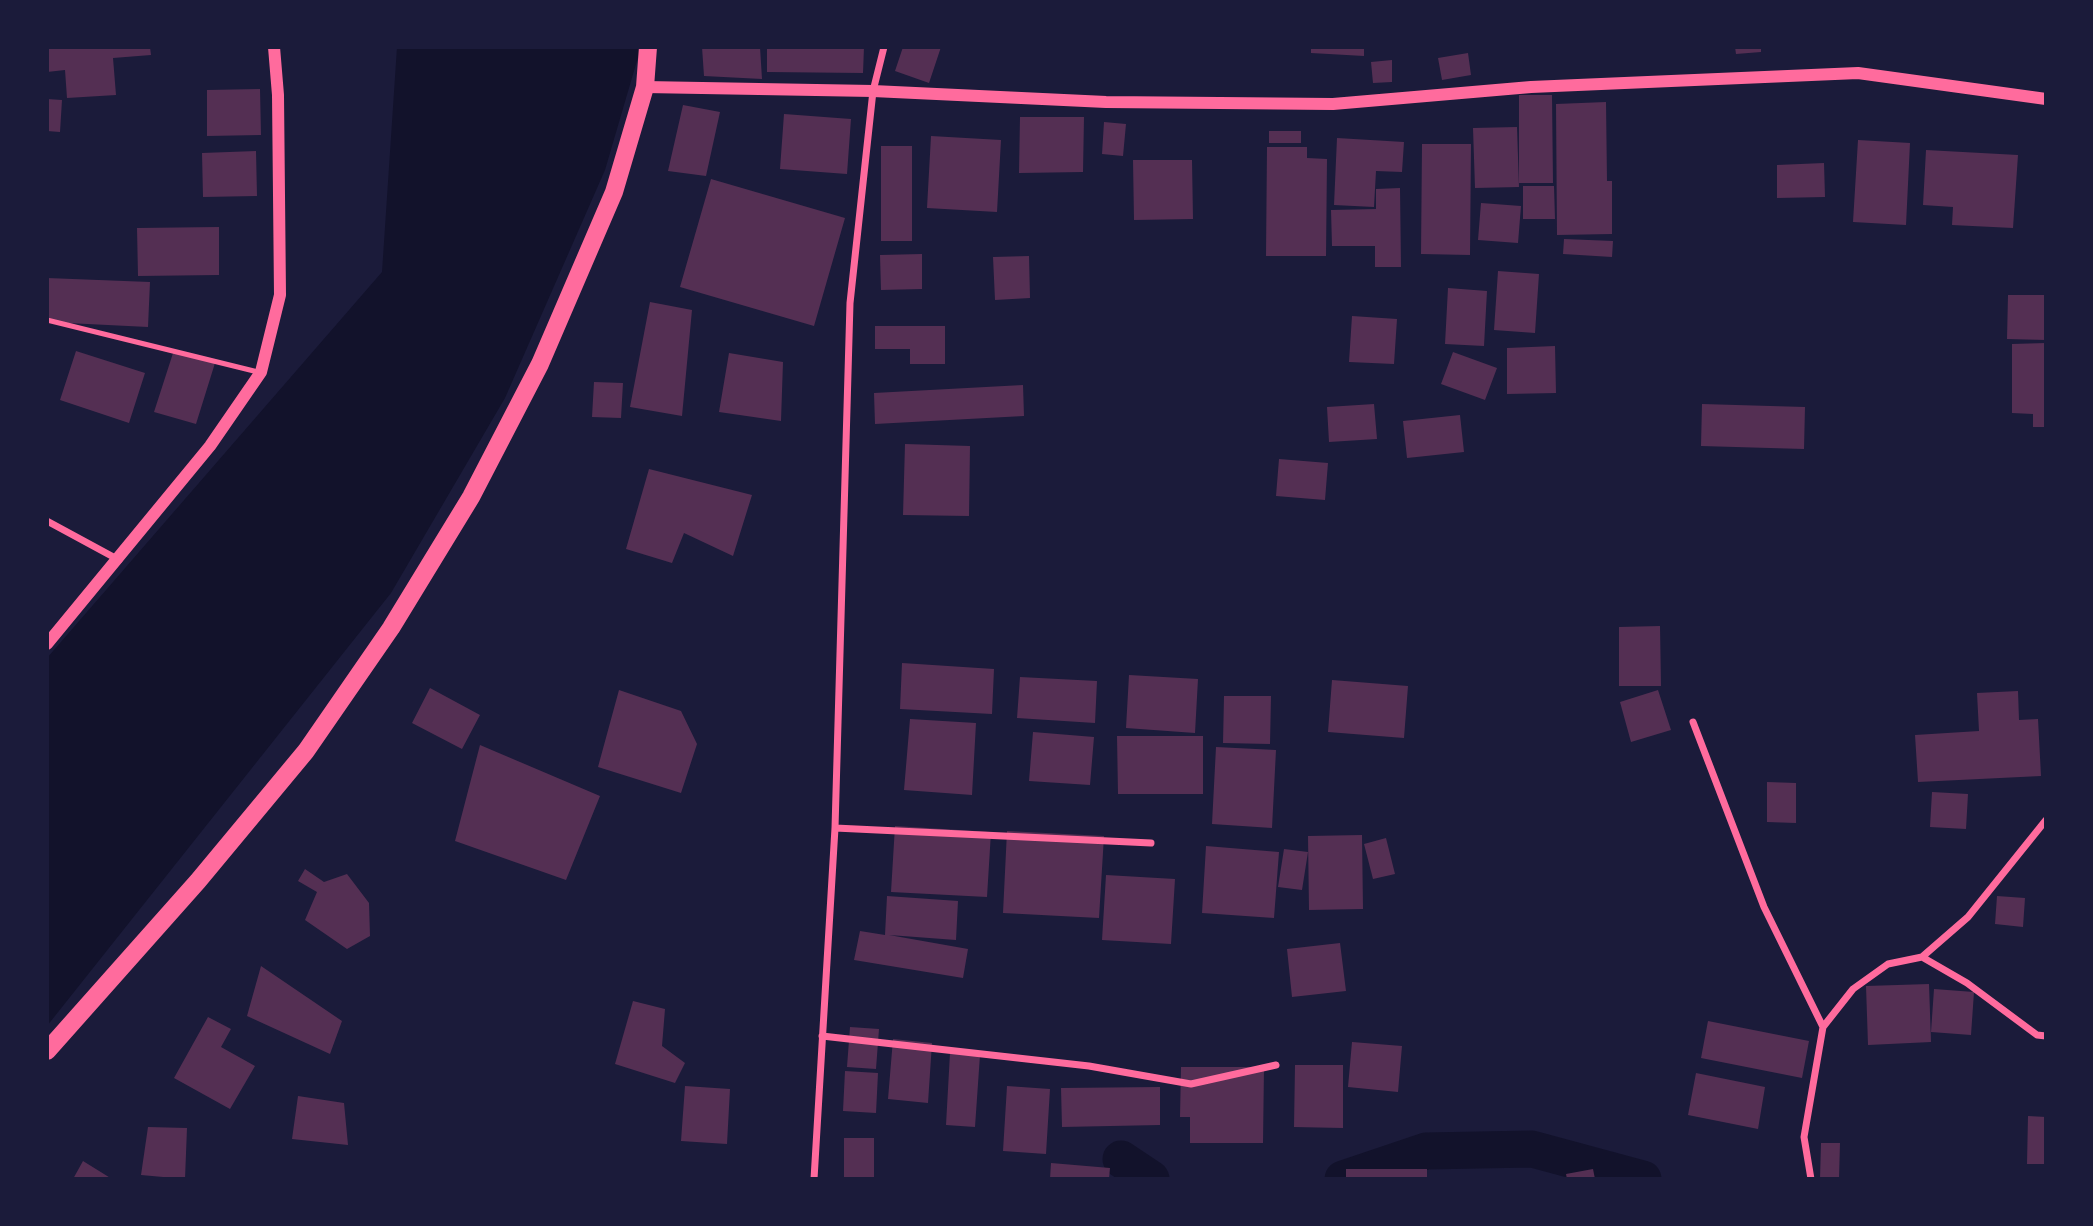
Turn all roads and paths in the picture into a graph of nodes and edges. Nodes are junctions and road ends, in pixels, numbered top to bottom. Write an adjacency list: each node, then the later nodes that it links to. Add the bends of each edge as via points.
1 (274, 47): 8 (street, via 280,295)
2 (648, 47): 4 (main road)
3 (884, 47): 5 (street)
4 (645, 87): 5 (street); 20 (main road, via 614,192 540,364 471,496 391,628 313,743 262,806)
5 (873, 91): 6 (street, via 1106,102 1333,104 1531,87 1858,73); 14 (street, via 850,303)
6 (2046, 99)
7 (47, 320): 8 (lane)
8 (261, 372): 10 (street, via 210,446)
9 (47, 520): 10 (street)
10 (119, 560): 11 (street)
11 (47, 644)
12 (1693, 722): 17 (street, via 1764,907)
13 (2046, 820): 16 (street, via 1968,917)
14 (835, 828): 15 (street); 19 (street)
15 (1151, 843)
16 (1922, 957): 17 (street, via 1888,964 1853,989); 18 (street, via 1967,983 2037,1035)
17 (1823, 1027): 23 (street, via 1804,1137)
18 (2046, 1035)
19 (822, 1036): 21 (street, via 1089,1066 1191,1084); 22 (street)
20 (47, 1051)
21 (1276, 1065)
22 (814, 1179)
23 (1811, 1179)

